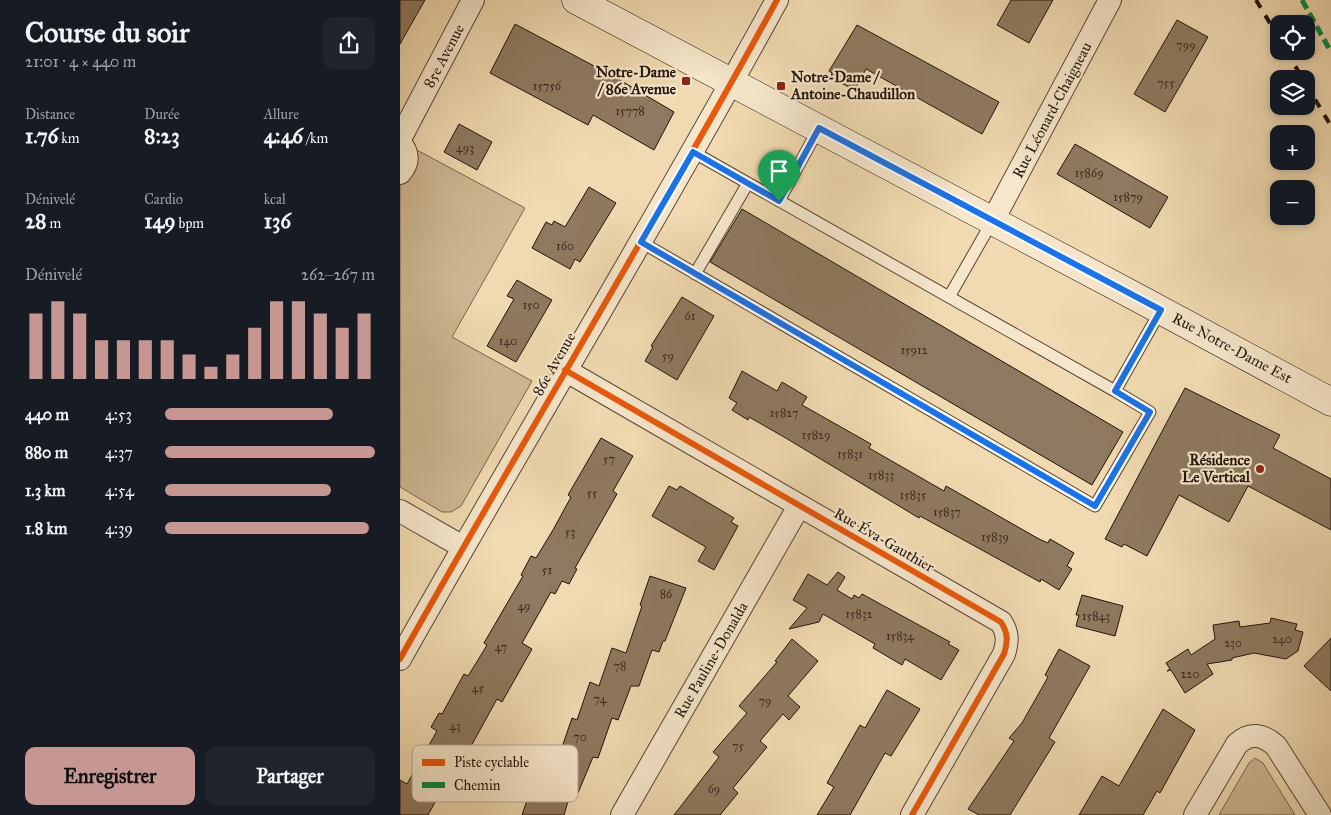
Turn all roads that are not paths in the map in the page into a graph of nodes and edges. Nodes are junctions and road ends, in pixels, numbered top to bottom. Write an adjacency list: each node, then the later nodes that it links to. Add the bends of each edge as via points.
1 (473, 0): 7 (street, 85e Avenue)
2 (576, 0): 5 (main road, Rue Notre-Dame Est)
3 (777, 0): 5 (street, 86e Avenue)
4 (1110, 0): 13 (street, Rue Léonard-Chaigneau)
5 (732, 83): 6 (main road, Rue Notre-Dame Est); 9 (street, 86e Avenue)
6 (819, 128): 12 (lane); 13 (main road, Rue Notre-Dame Est)
7 (400, 139)
8 (400, 143): 10 (street, via 407,157)
9 (693, 152): 11 (lane); 14 (street, 86e Avenue)
10 (400, 173)
11 (748, 183): 12 (lane); 15 (lane)
12 (779, 201): 16 (lane)
13 (993, 220): 16 (lane); 17 (main road, Rue Notre-Dame Est)
14 (641, 242): 15 (lane); 18 (street, 86e Avenue)
15 (696, 274): 19 (lane, via 1095,506 1150,412)
16 (949, 297): 19 (lane)
17 (1161, 310): 19 (lane); 20 (main road, Rue Notre-Dame Est)
18 (565, 370): 21 (street, Rue Éva-Gauthier); 23 (street, 86e Avenue)
19 (1115, 391)
20 (1331, 402)
21 (799, 506): 25 (street, Rue Pauline-Donalda); 26 (street, Rue Éva-Gauthier, via 992,616 1007,632 1004,654)
22 (400, 511): 23 (street)
23 (463, 548): 24 (street, 86e Avenue)
24 (400, 659)
25 (622, 815)
26 (912, 815)
27 (1195, 815): 28 (street, via 1237,744 1252,735 1269,740 1276,746)
28 (1320, 815)

